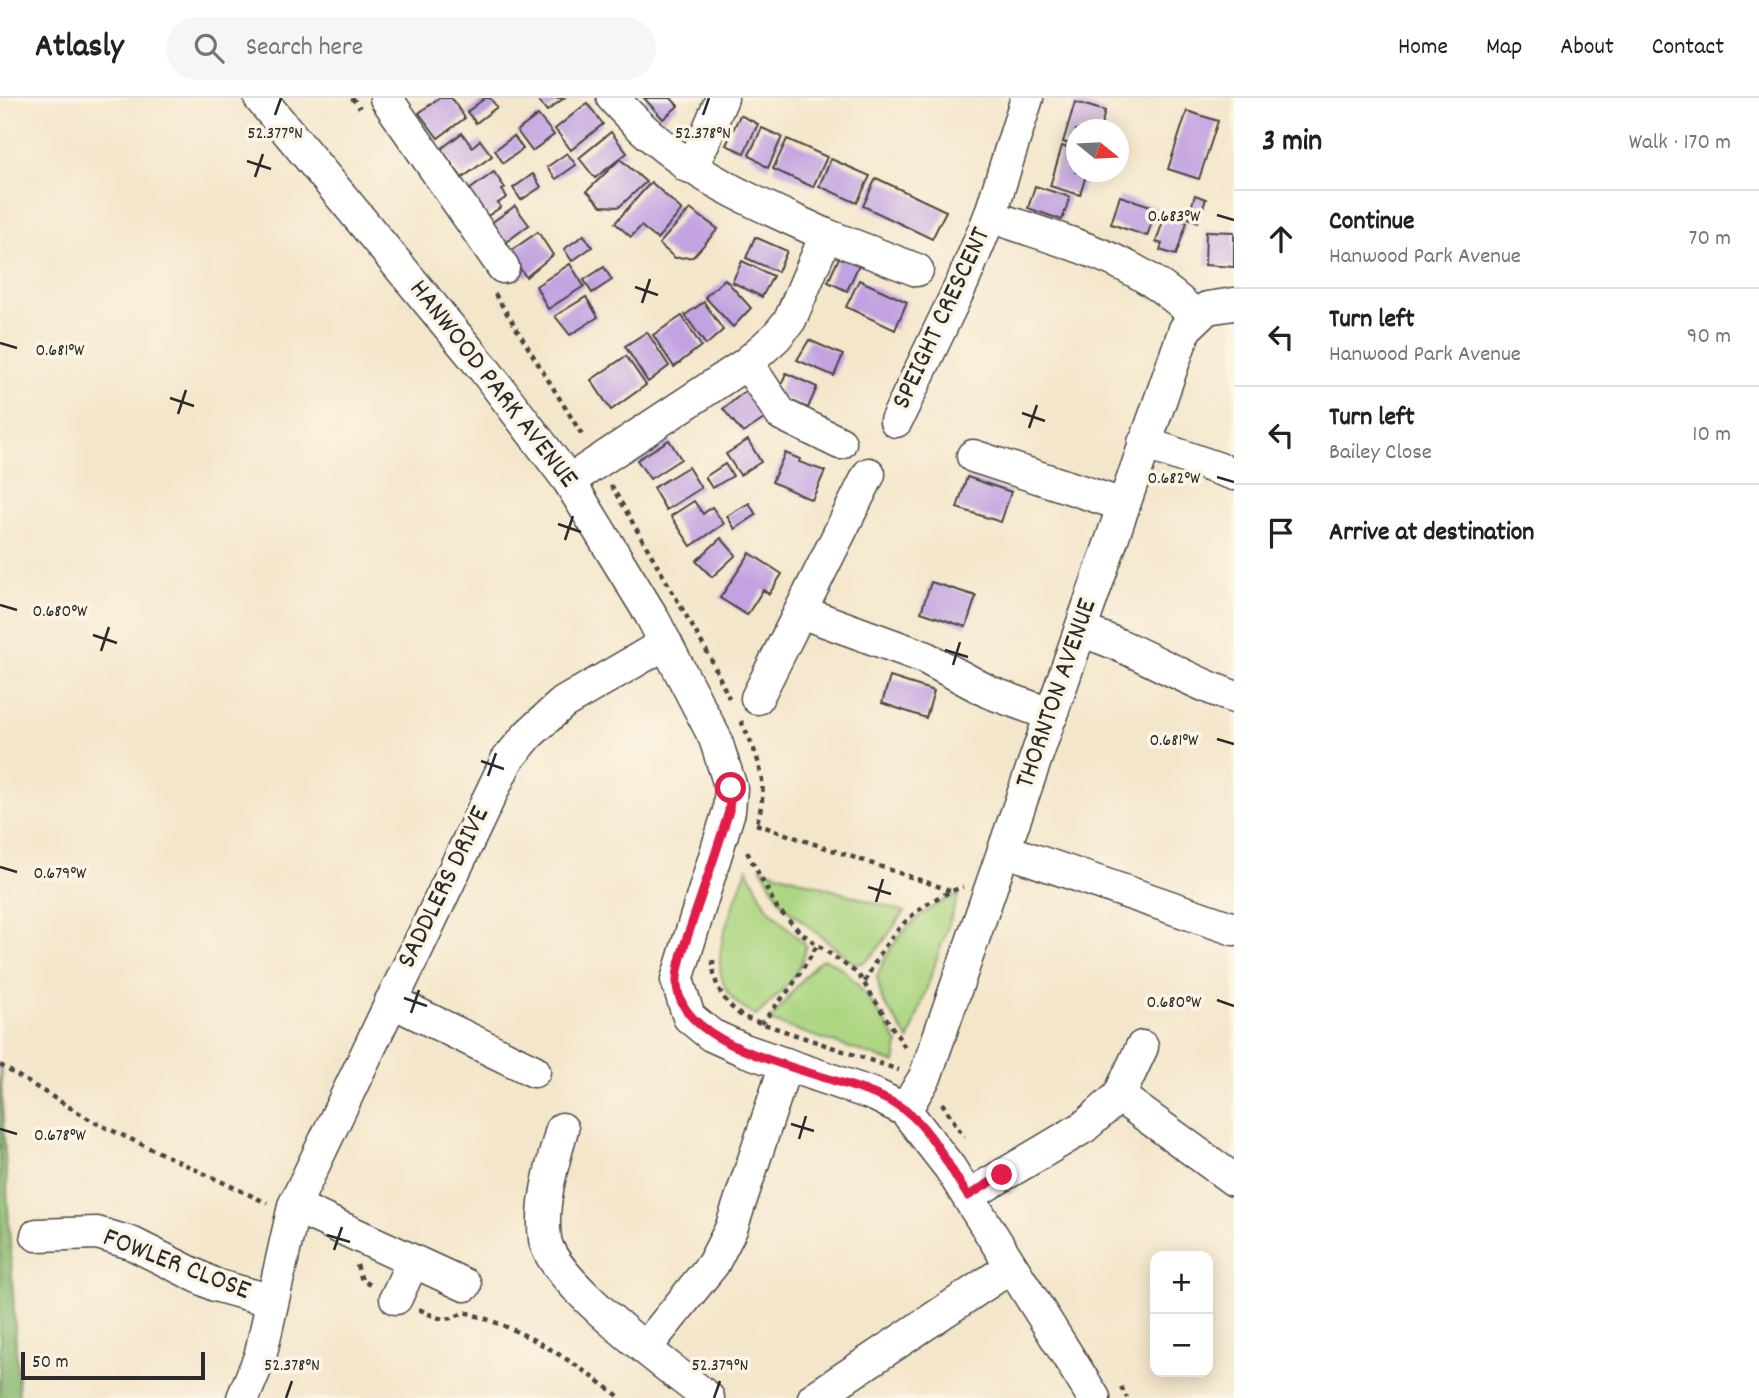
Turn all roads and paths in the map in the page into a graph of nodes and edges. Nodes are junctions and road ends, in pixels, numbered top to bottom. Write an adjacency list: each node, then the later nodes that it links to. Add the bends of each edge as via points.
1 (260, 98): 20 (street, HANWOOD PARK AVENUE, via 484,369)
2 (613, 98): 6 (street)
3 (722, 98): 6 (street, via 700,150)
4 (1027, 98): 7 (street, SPEIGHT CRESCENT)
5 (395, 101): 9 (street)
6 (687, 166): 8 (street)
7 (990, 216): 12 (street, SPEIGHT CRESCENT, via 1151,277); 14 (street, SPEIGHT CRESCENT)
8 (826, 235): 10 (street); 13 (street, via 790,320)
9 (503, 267)
10 (916, 270)
11 (1234, 304): 12 (street, via 1207,308)
12 (1195, 316): 16 (street, THORNTON AVENUE, via 1185,329)
13 (747, 363): 15 (street, via 781,414); 20 (street)
14 (896, 421)
15 (840, 443)
16 (1144, 443): 19 (street); 21 (street, THORNTON AVENUE)
17 (973, 456): 21 (street)
18 (869, 474): 22 (street)
19 (1234, 474)
20 (569, 481): 24 (street, HANWOOD PARK AVENUE)
21 (1123, 505): 23 (street, THORNTON AVENUE)
22 (801, 612): 26 (street); 27 (street, via 924,657 989,692)
23 (1081, 631): 25 (street); 27 (street, THORNTON AVENUE)
24 (666, 643): 36 (street, SADDLERS DRIVE, via 562,703 507,760); 41 (street, HANWOOD PARK AVENUE, via 715,738 731,788 729,811 685,944 677,980 681,1000 689,1017 710,1035)
25 (1234, 697)
26 (757, 698)
27 (1052, 715): 29 (street, THORNTON AVENUE)
28 (756, 824): 32 (path)
29 (1004, 850): 33 (street); 44 (street, THORNTON AVENUE, via 925,1077)
30 (747, 852): 34 (path, via 777,908)
31 (967, 886): 32 (path)
32 (951, 891): 35 (path, via 922,905 896,929)
33 (1234, 929)
34 (818, 944): 35 (path); 37 (path)
35 (865, 983): 39 (path)
36 (391, 1001): 42 (street); 48 (street, SADDLERS DRIVE)
37 (761, 1024)
38 (1142, 1047): 43 (street)
39 (908, 1054)
40 (0, 1065): 48 (path, via 94,1122)
41 (786, 1065): 44 (street, HANWOOD PARK AVENUE, via 875,1095); 56 (street, via 731,1229 713,1264)
42 (534, 1071)
43 (1119, 1096): 46 (street); 47 (street, via 1084,1127)
44 (905, 1111): 47 (street, HANWOOD PARK AVENUE)
45 (562, 1129): 56 (street, via 547,1186 545,1241 574,1288)
46 (1234, 1180)
47 (968, 1196): 51 (street, HANWOOD PARK AVENUE)
48 (282, 1205): 50 (street); 54 (street, SADDLERS DRIVE)
49 (37, 1235): 54 (street, FOWLER CLOSE, via 97,1233 131,1242 215,1285)
50 (413, 1261): 52 (street); 53 (street)
51 (1011, 1267): 60 (street); 61 (street, HANWOOD PARK AVENUE)
52 (465, 1285)
53 (396, 1298)
54 (272, 1301): 57 (street, SADDLERS DRIVE, via 260,1357)
55 (489, 1319): 58 (path, via 561,1354)
56 (646, 1348): 59 (street)
57 (243, 1398)
58 (621, 1398)
59 (708, 1398)
60 (814, 1398)
61 (1094, 1398)

